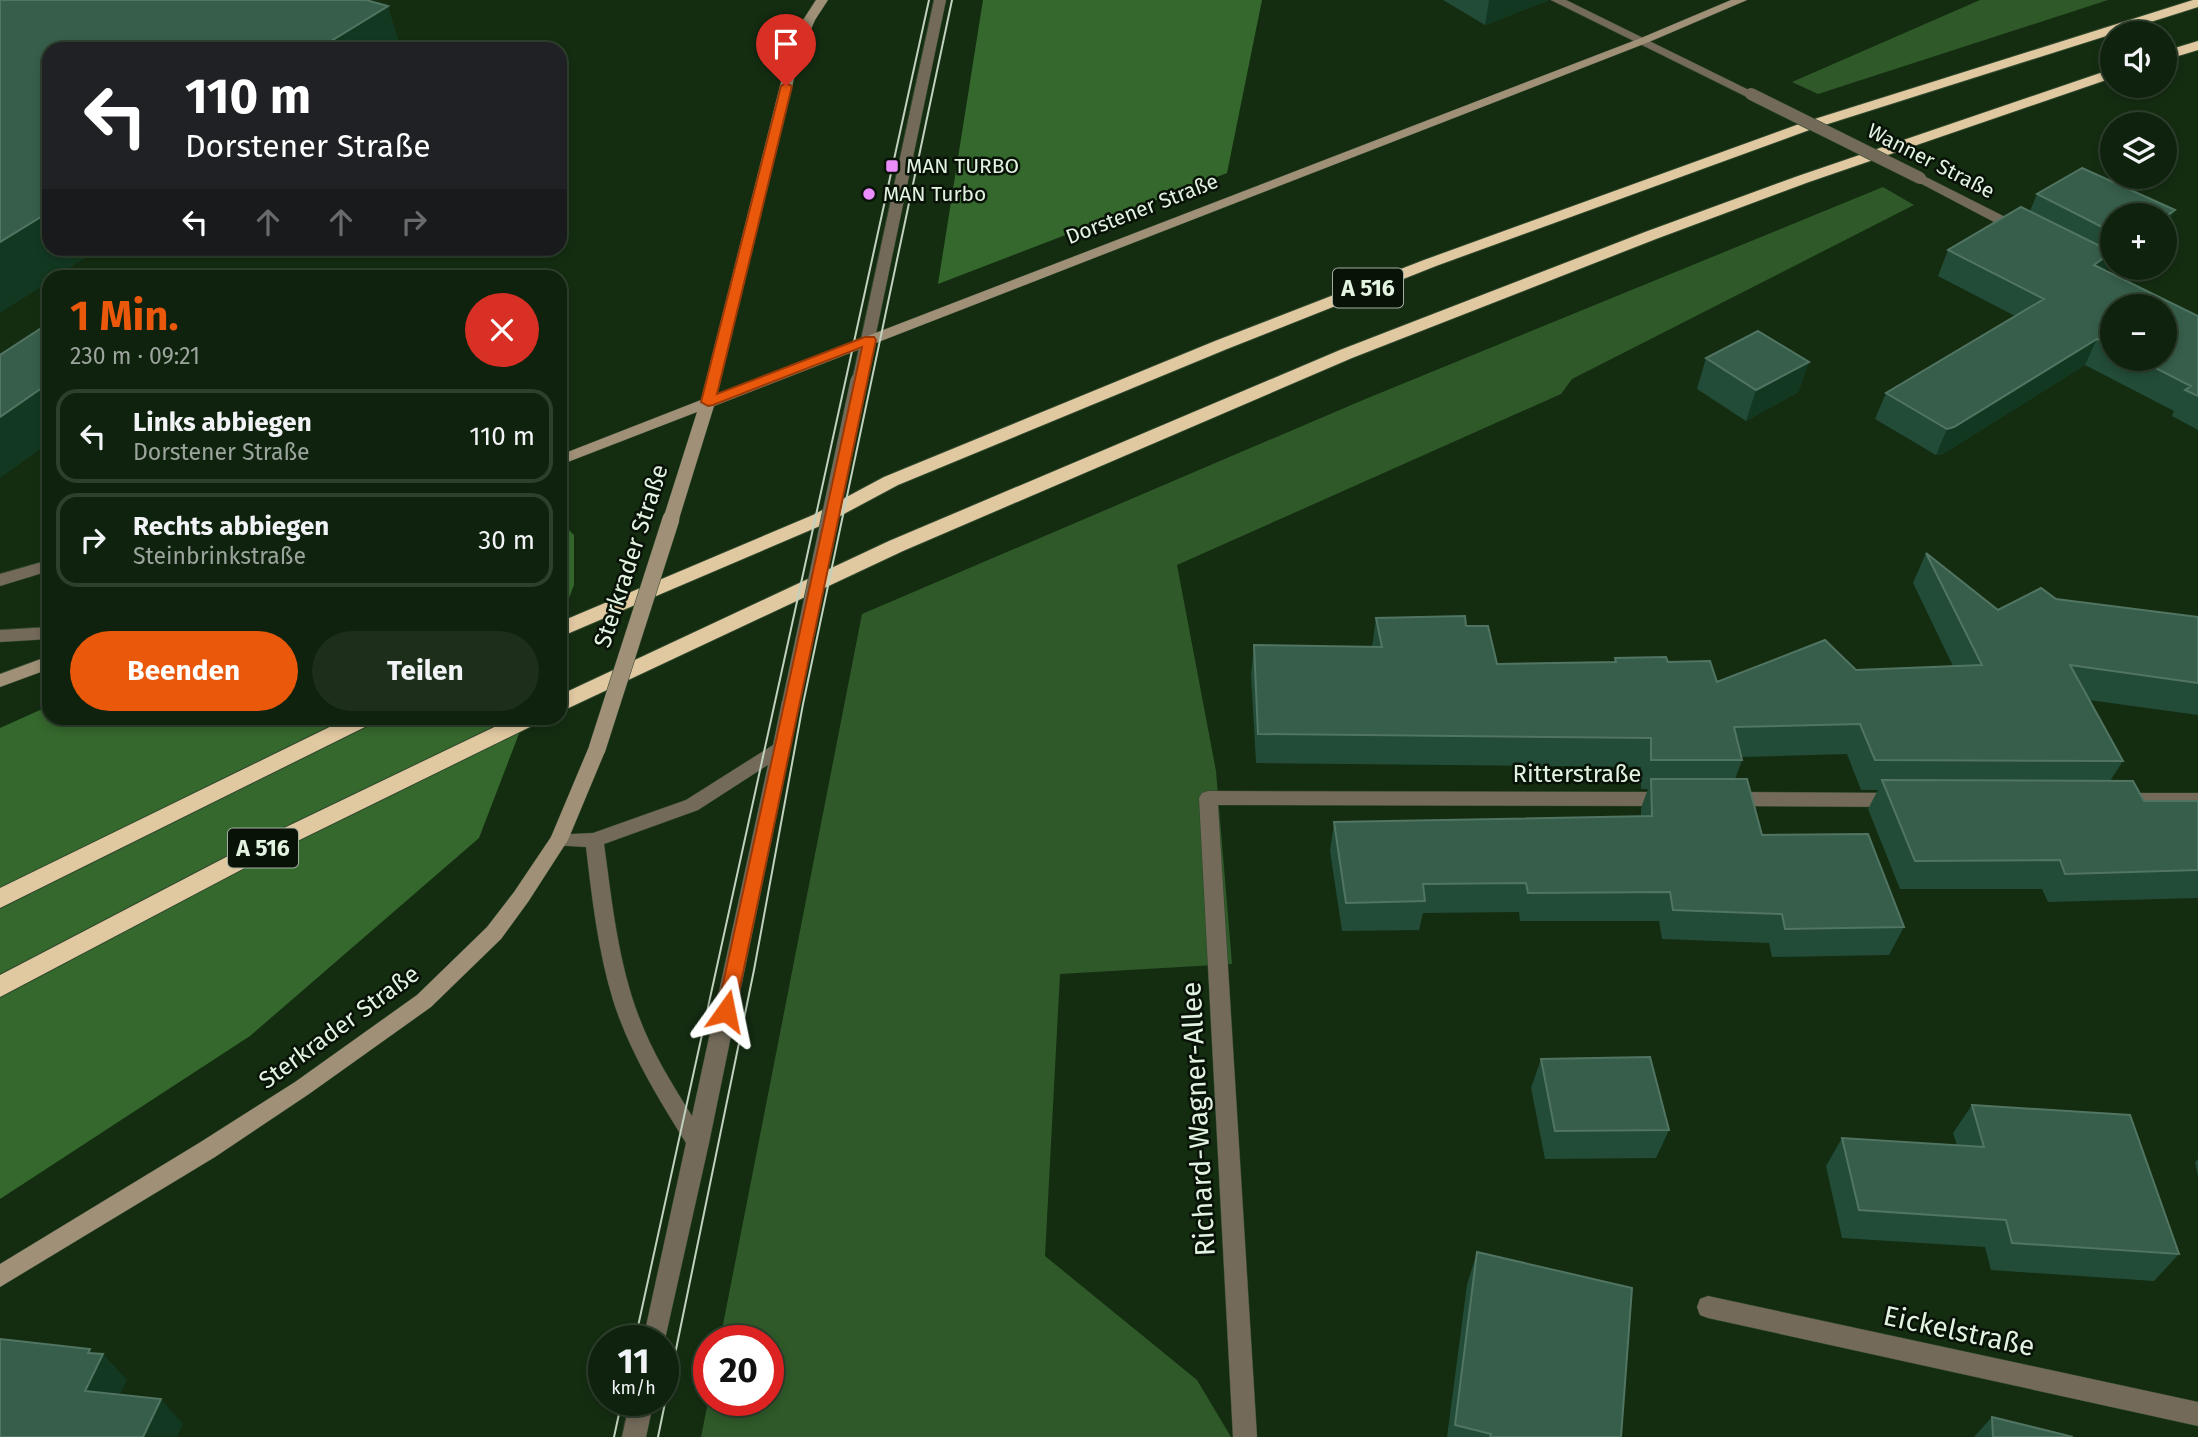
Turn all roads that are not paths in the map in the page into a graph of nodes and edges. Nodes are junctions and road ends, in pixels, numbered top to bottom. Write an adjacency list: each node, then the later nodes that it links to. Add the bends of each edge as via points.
1 (822, 0): 12 (street, Sterkrader Straße, via 794,54)
2 (940, 0): 11 (street)
3 (1557, 0): 6 (street, Wanner Straße)
4 (1741, 0): 6 (street, Dorstener Straße)
5 (2198, 3): 16 (highway, A 516, via 1807,126 1418,268 891,481 820,519)
6 (1645, 40): 10 (street, Wanner Straße, bridge); 11 (street, Dorstener Straße)
7 (2198, 45): 8 (highway)
8 (2177, 52)
9 (2100, 77): 21 (highway, A 516, via 1673,225 1477,301 895,547)
10 (2031, 235)
11 (870, 340): 12 (street, Dorstener Straße); 24 (street, bridge)
12 (708, 402): 13 (street, Dorstener Straße); 31 (street, Sterkrader Straße, bridge, via 597,749)
13 (567, 457)
14 (42, 567): 15 (street)
15 (0, 580)
16 (567, 627)
17 (42, 633): 18 (street)
18 (0, 636)
19 (42, 665): 20 (street)
20 (0, 681)
21 (567, 701)
22 (352, 725): 33 (highway)
23 (516, 725): 34 (highway, A 516, via 379,789)
24 (781, 748): 32 (street, via 692,805); 35 (street)
25 (1208, 798): 26 (street, Ritterstraße); 42 (street, Richard-Wagner-Allee)
26 (1682, 799)
27 (1710, 799): 28 (street)
28 (1919, 800)
29 (2100, 800): 30 (street)
30 (2198, 800)
31 (559, 840): 32 (street); 36 (street, Sterkrader Straße, via 494,933 424,1001 207,1150)
32 (594, 840): 35 (street, via 606,936 624,1002 665,1092)
33 (0, 899)
34 (0, 987)
35 (698, 1143): 38 (street)
36 (0, 1276)
37 (1708, 1307): 39 (street, Eickelstraße)
38 (658, 1325)
39 (2198, 1414)
40 (639, 1416): 41 (street)
41 (634, 1437)
42 (1245, 1437)

